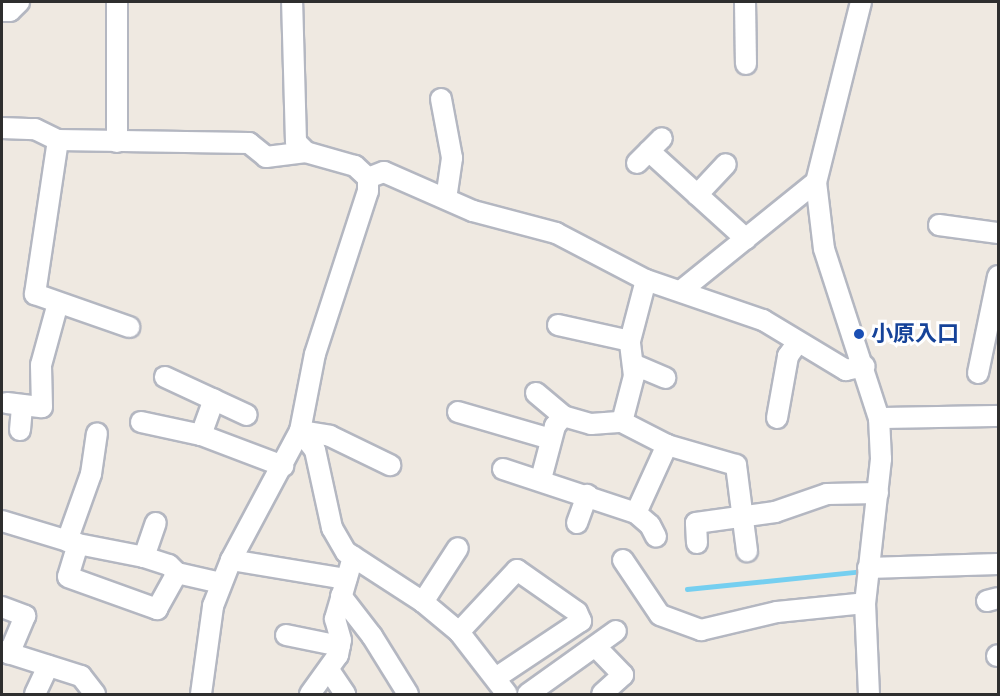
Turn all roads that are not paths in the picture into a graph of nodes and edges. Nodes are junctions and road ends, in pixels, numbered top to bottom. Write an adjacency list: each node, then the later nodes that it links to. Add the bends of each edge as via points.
1 (19, 2): 6 (street, via 10,11)
2 (117, 2): 11 (street)
3 (292, 2): 13 (street, via 293,130 296,142)
4 (745, 2): 7 (street)
5 (861, 2): 16 (street)
6 (2, 11)
7 (746, 64)
8 (441, 99): 18 (street, via 452,158)
9 (2, 128): 10 (street, via 35,129)
10 (58, 140): 11 (street); 25 (street, via 35,294)
11 (117, 142): 13 (street, via 249,143 266,157)
12 (649, 151): 17 (street)
13 (306, 152): 15 (street, via 355,166)
14 (726, 164): 17 (street)
15 (368, 178): 18 (street, via 384,172); 47 (street, via 369,191 315,354)
16 (816, 182): 21 (street, via 784,204); 32 (street, via 824,249)
17 (697, 195): 21 (street)
18 (446, 199): 22 (street, via 473,211 556,233)
19 (939, 225): 20 (street)
20 (999, 233)
21 (746, 239): 24 (street)
22 (646, 280): 24 (street); 28 (street)
23 (997, 288): 30 (street)
24 (682, 290): 29 (street, via 763,320)
25 (58, 303): 27 (street); 46 (street, via 41,364 42,407 15,404)
26 (558, 325): 28 (street)
27 (129, 327)
28 (630, 341): 31 (street)
29 (798, 342): 32 (street, via 846,370); 42 (street, via 788,356)
30 (990, 345): 33 (street)
31 (635, 365): 35 (street); 45 (street)
32 (865, 366): 43 (street)
33 (978, 373)
34 (165, 377): 37 (street)
35 (665, 378)
36 (536, 393): 40 (street)
37 (213, 399): 39 (street); 48 (street)
38 (458, 412): 49 (street)
39 (247, 415)
40 (563, 416): 45 (street, via 591,424); 49 (street)
41 (999, 416): 43 (street)
42 (777, 418)
43 (879, 418): 56 (street)
44 (141, 422): 48 (street)
45 (622, 422): 51 (street)
46 (20, 430)
47 (300, 432): 52 (street, via 330,436); 53 (street); 69 (street, via 315,450 333,528)
48 (201, 435): 53 (street)
49 (552, 440): 55 (street)
50 (88, 443): 64 (street, via 91,474)
51 (667, 445): 58 (street); 59 (street, via 736,465)
52 (390, 465)
53 (283, 466): 70 (street)
54 (503, 469): 55 (street)
55 (540, 479): 57 (street)
56 (878, 494): 59 (street, via 827,494 775,512); 73 (street)
57 (587, 495): 58 (street); 62 (street)
58 (631, 511): 63 (street, via 650,525)
59 (744, 517): 65 (street, via 696,523); 67 (street)
60 (2, 521): 64 (street)
61 (156, 523): 68 (street)
62 (577, 524)
63 (656, 537)
64 (73, 543): 68 (street); 74 (street, via 68,578 158,609)
65 (697, 543)
66 (458, 548): 77 (street)
67 (747, 552)
68 (144, 557): 74 (street, via 168,565)
69 (353, 557): 76 (street); 77 (street)
70 (231, 560): 75 (street); 76 (street)
71 (623, 560): 78 (street, via 660,615 701,630 777,612)
72 (999, 564): 73 (street)
73 (868, 568): 78 (street)
74 (177, 573): 75 (street)
75 (221, 584): 91 (street, via 213,606)
76 (344, 588): 83 (street, via 335,619); 94 (street)
77 (423, 602): 81 (street)
78 (865, 603): 98 (street)
79 (2, 607): 85 (street, via 25,616)
80 (616, 631): 84 (street)
81 (459, 632): 88 (street); 88 (street, via 517,570 577,612 581,621)
82 (286, 635): 83 (street)
83 (340, 646): 87 (street)
84 (596, 647): 96 (street); 97 (street, via 623,675)
85 (5, 652): 86 (street)
86 (48, 666): 89 (street); 90 (street, via 81,676)
87 (330, 670): 92 (street); 93 (street)
88 (497, 677): 95 (street)
89 (36, 694)
90 (95, 694)
91 (201, 694)
92 (310, 694)
93 (345, 694)
94 (408, 694)
95 (507, 694)
96 (528, 694)
97 (602, 694)
98 (870, 694)

